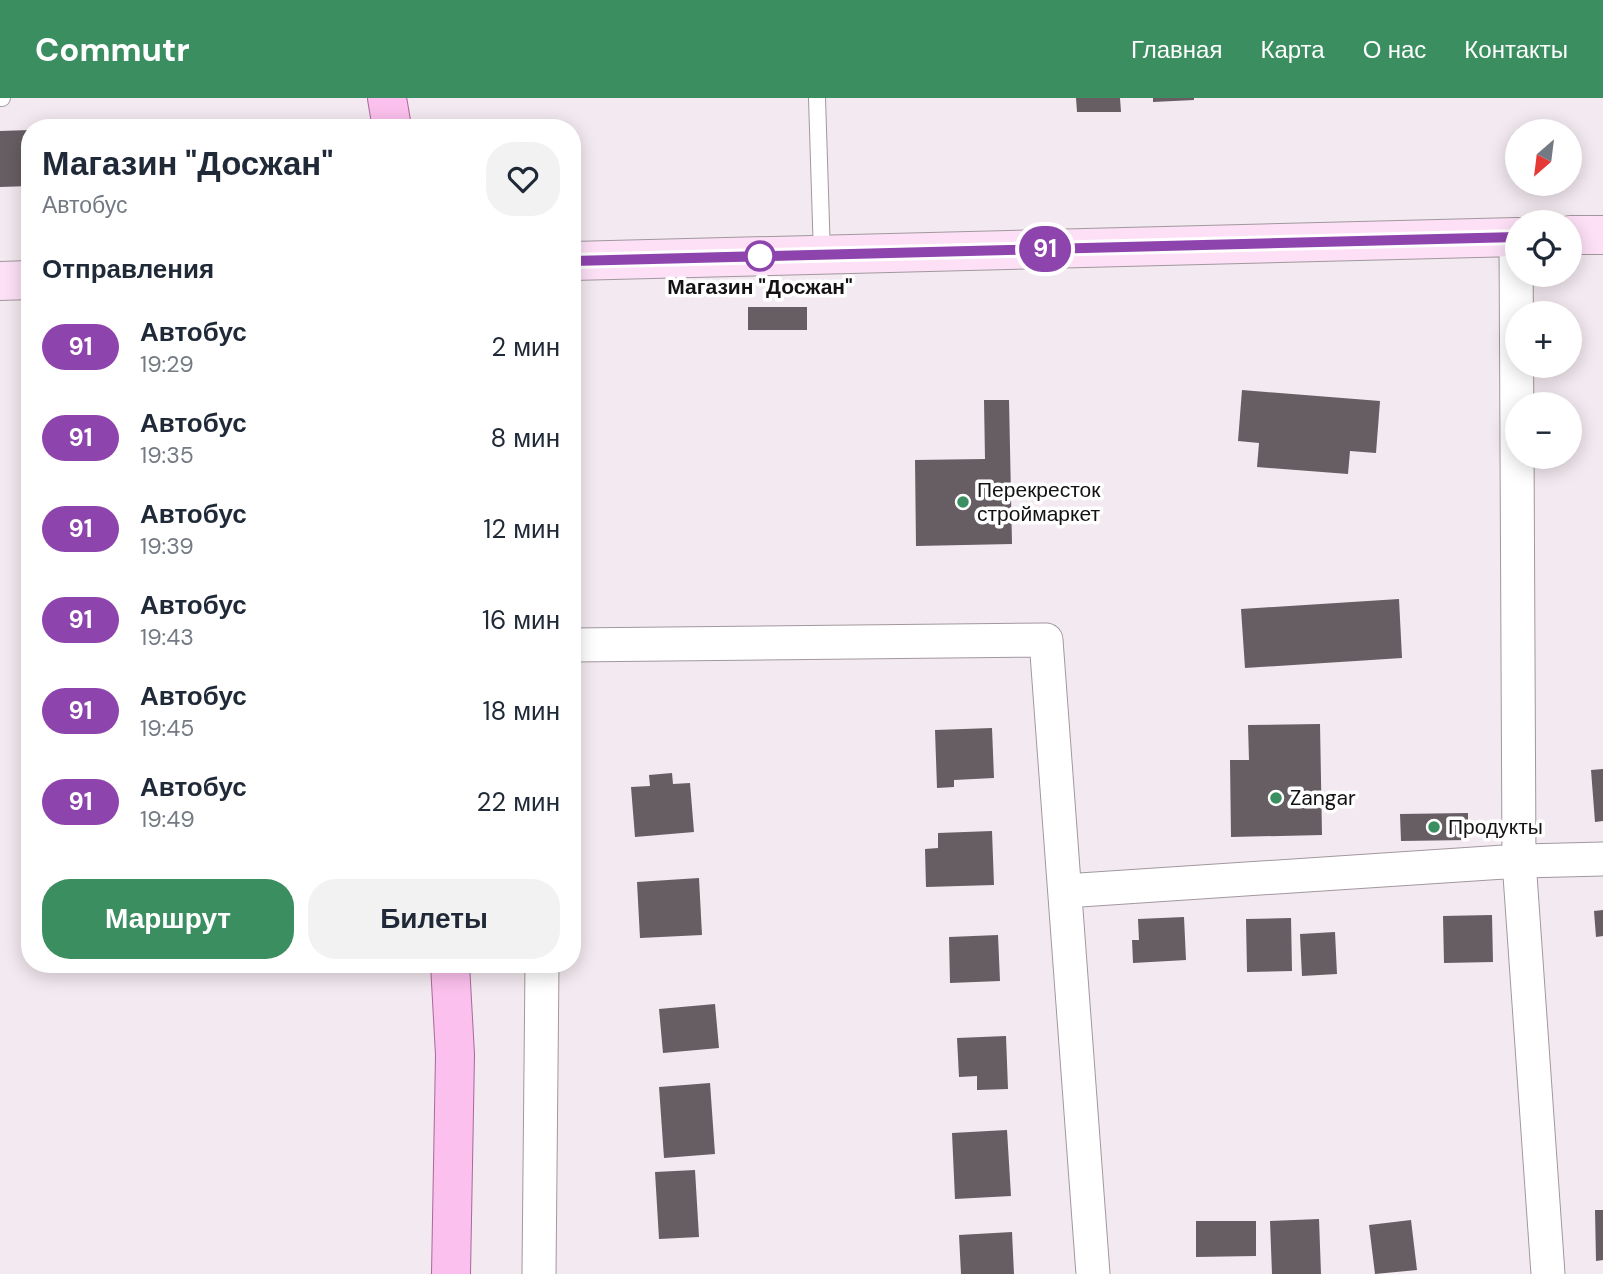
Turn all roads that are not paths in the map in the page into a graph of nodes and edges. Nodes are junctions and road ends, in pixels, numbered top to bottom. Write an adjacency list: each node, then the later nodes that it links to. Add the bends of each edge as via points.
1 (387, 98): 3 (main road)
2 (817, 98): 7 (lane)
3 (390, 119)
4 (1603, 234): 5 (street)
5 (1582, 235)
6 (1505, 237): 7 (street)
7 (822, 254): 8 (street)
8 (581, 261)
9 (21, 280): 10 (street)
10 (0, 281)
11 (1516, 287): 14 (street)
12 (581, 645): 15 (street, via 1046,640)
13 (1603, 859): 14 (street)
14 (1519, 861): 15 (street); 21 (street)
15 (1065, 891): 20 (street)
16 (450, 973): 18 (main road, via 455,1055)
17 (542, 973): 19 (street)
18 (451, 1274)
19 (539, 1274)
20 (1093, 1274)
21 (1548, 1274)

